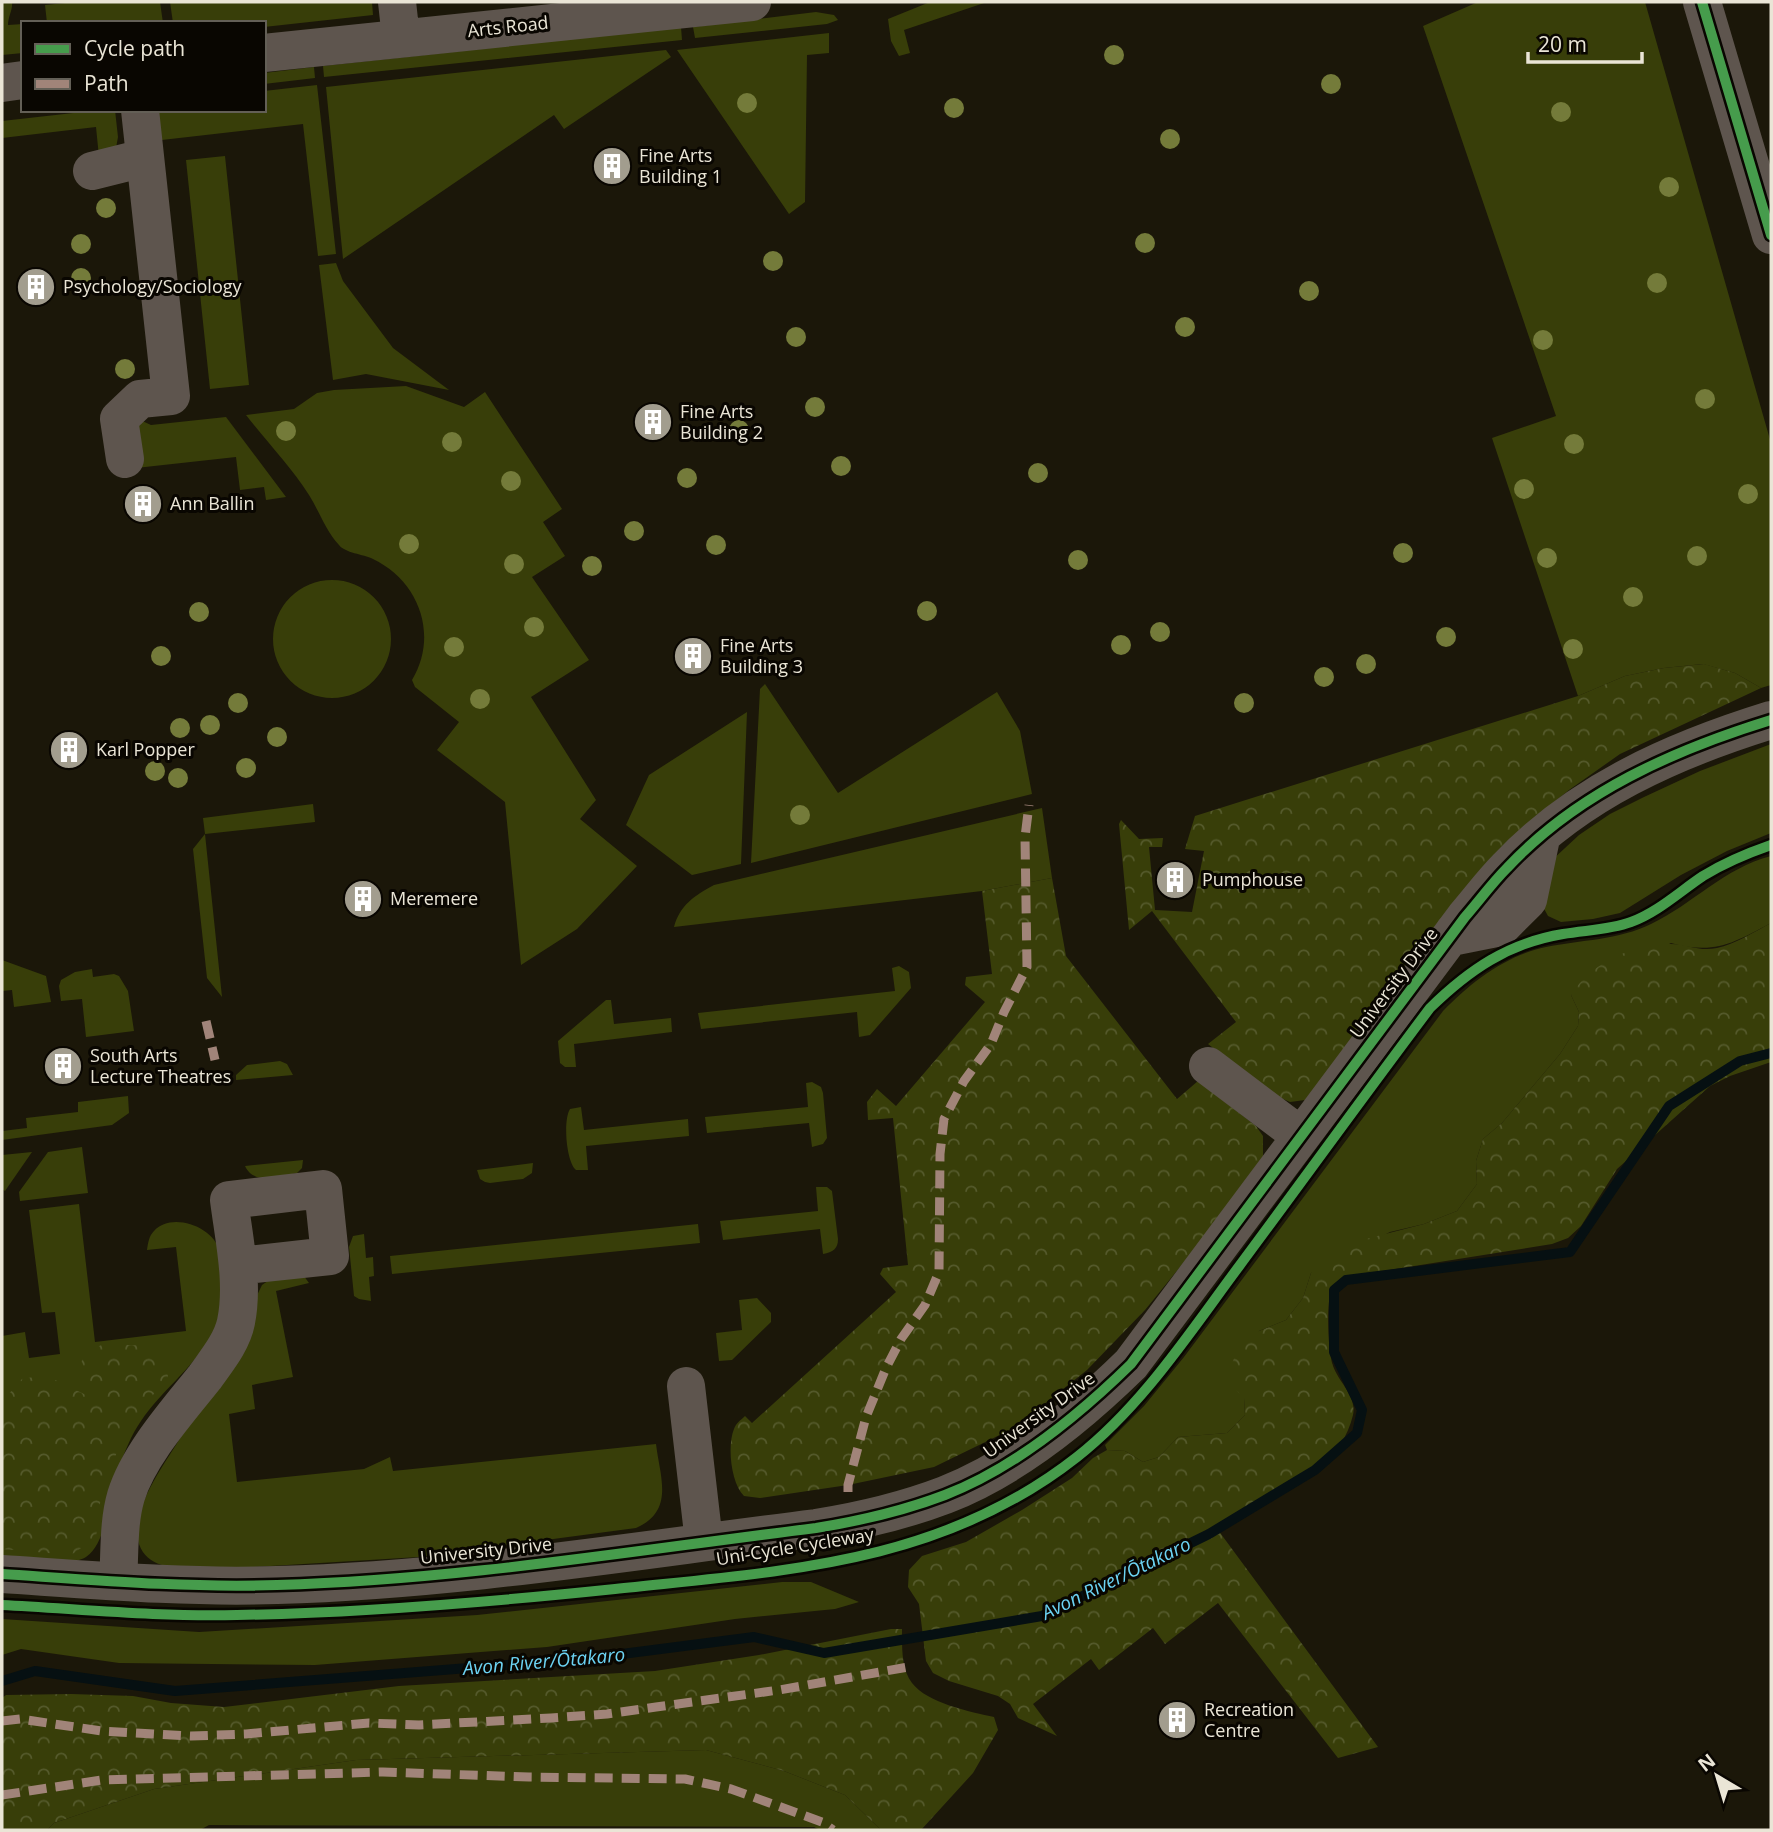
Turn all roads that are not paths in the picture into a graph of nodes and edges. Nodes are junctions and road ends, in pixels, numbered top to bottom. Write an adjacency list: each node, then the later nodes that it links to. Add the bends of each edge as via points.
1 (752, 2): 3 (street, Arts Road)
2 (1702, 2): 11 (street)
3 (677, 5): 4 (street, Arts Road)
4 (399, 20): 5 (street, Arts Road)
5 (266, 53)
6 (21, 80): 7 (street)
7 (2, 83)
8 (140, 112): 9 (street)
9 (144, 158): 10 (street); 12 (street, via 172,396 140,399 119,419)
10 (92, 171)
11 (1771, 235)
12 (125, 459)
13 (1771, 720): 15 (street, University Drive, via 1661,760 1612,786 1508,867)
14 (1208, 1066): 15 (street)
15 (1301, 1136): 18 (street, University Drive, via 1131,1364 1027,1451 947,1495 909,1508 856,1521)
16 (238, 1266): 20 (street, via 236,1324 229,1340 145,1458 126,1496)
17 (687, 1386): 18 (street)
18 (704, 1542): 20 (street, University Drive, via 358,1581 202,1585)
19 (2, 1574): 20 (street, University Drive)
20 (118, 1581)

